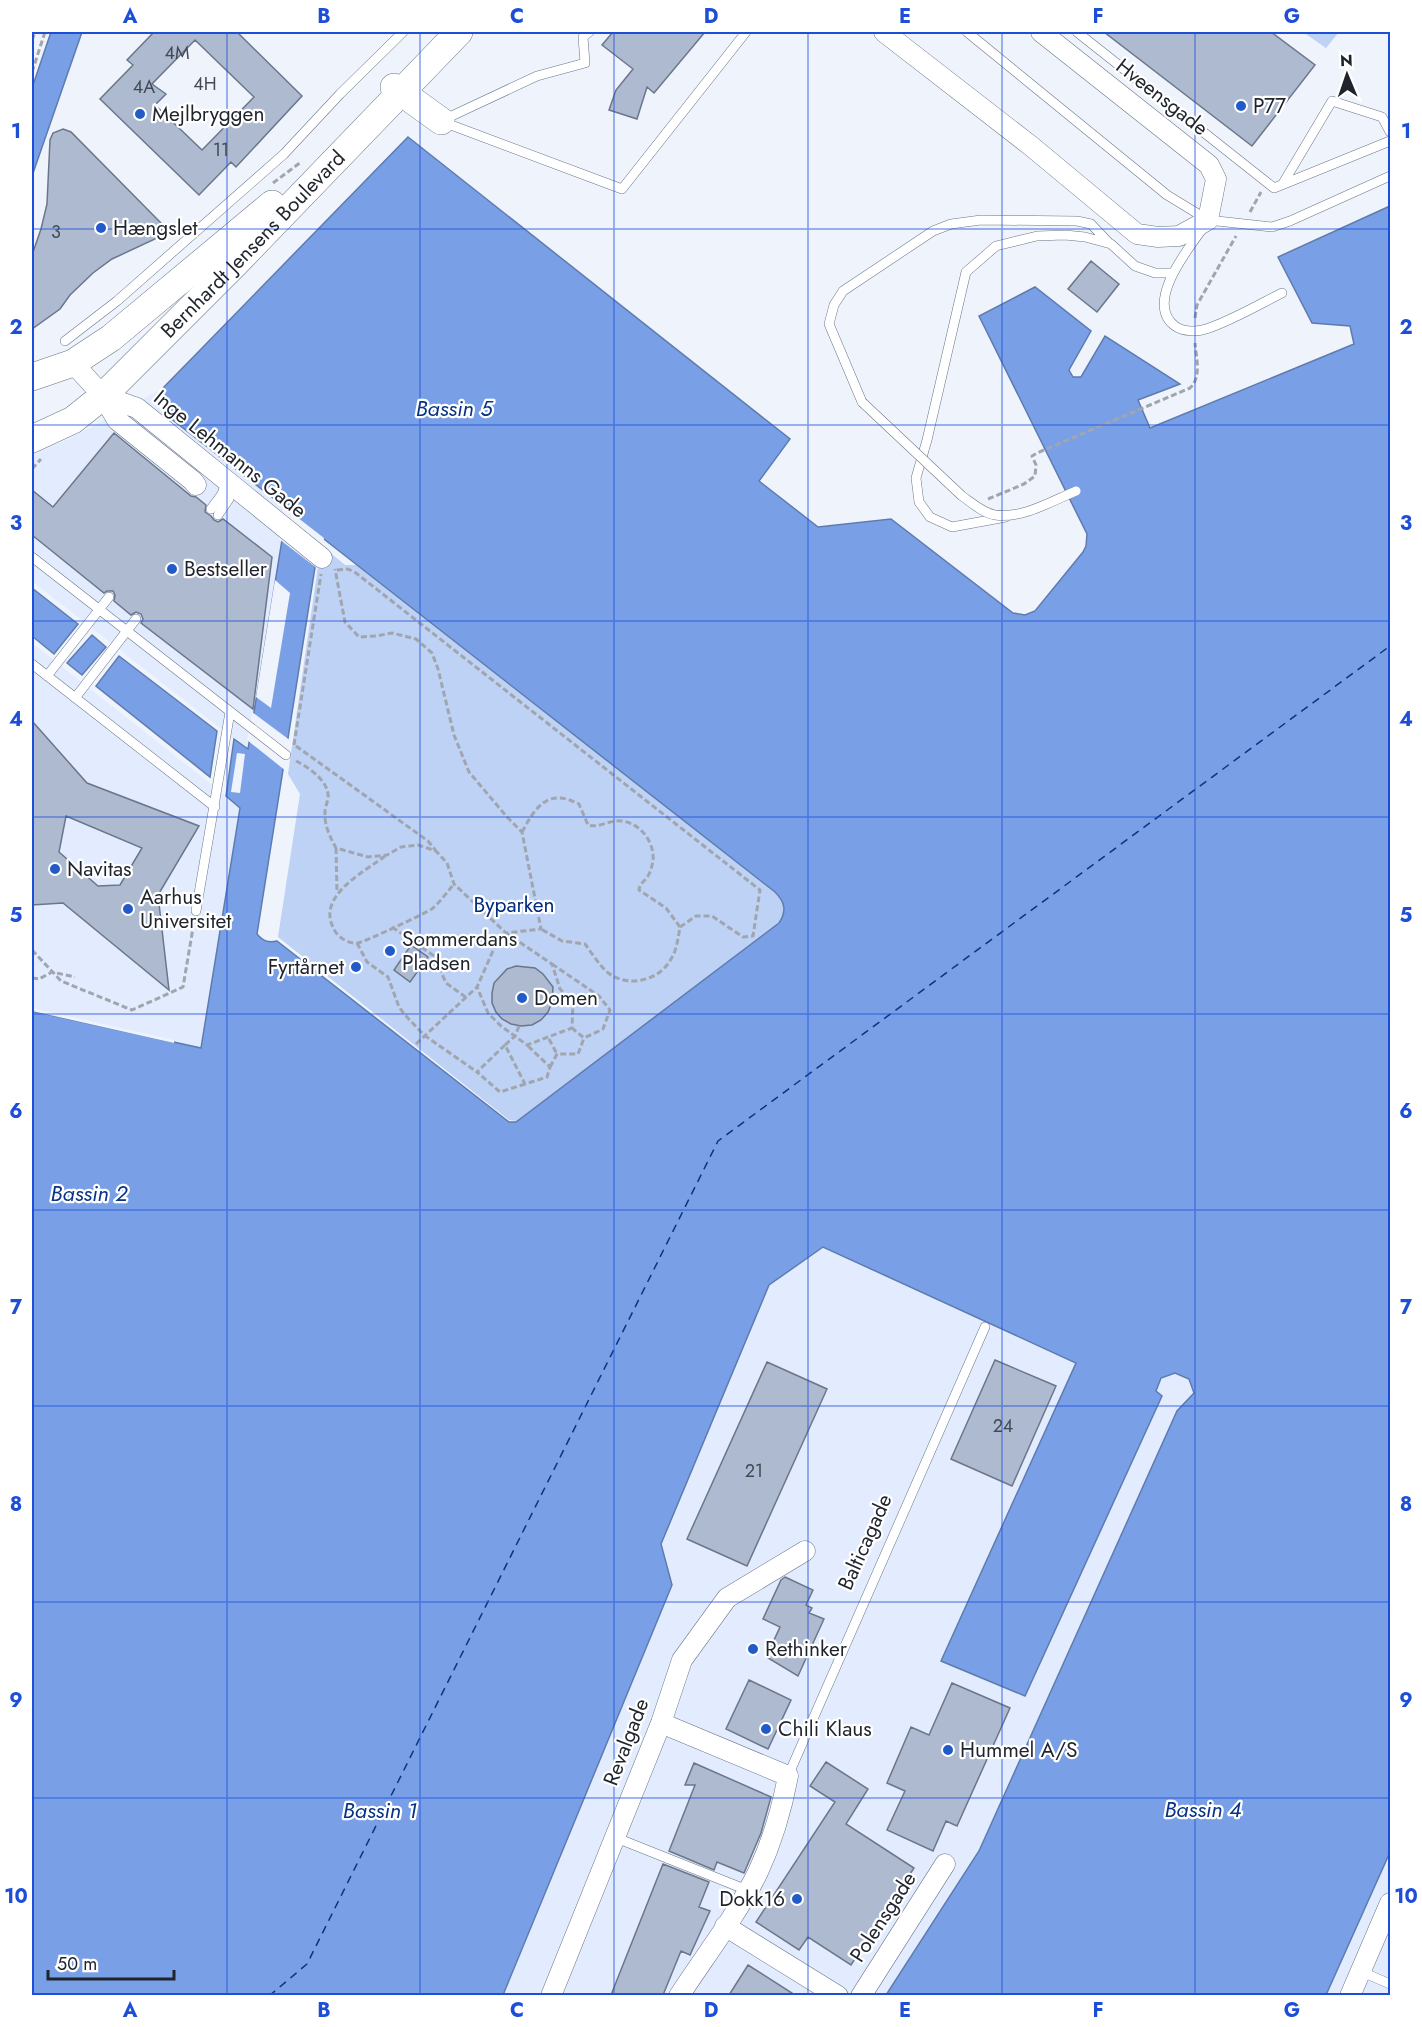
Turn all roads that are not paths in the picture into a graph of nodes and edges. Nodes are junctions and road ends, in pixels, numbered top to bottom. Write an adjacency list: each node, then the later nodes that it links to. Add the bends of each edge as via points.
1 (403, 32): 22 (lane, via 284,154 117,301)
2 (445, 32): 10 (street, Bernhardt Jensens Boulevard)
3 (459, 32): 10 (street, Bernhardt Jensens Boulevard)
4 (589, 32): 11 (lane, via 582,37 585,63 537,76)
5 (746, 32): 11 (lane, via 622,189)
6 (884, 32): 17 (street, via 1137,234 1179,236)
7 (967, 32): 17 (lane, via 1167,195)
8 (1041, 32): 17 (street, Hveensgade, via 1209,165 1216,179)
9 (1077, 32): 15 (lane, Hveensgade, via 1274,188)
10 (398, 90): 11 (street); 22 (street, Bernhardt Jensens Boulevard, via 316,167 111,338); 24 (street, Bernhardt Jensens Boulevard, via 236,263)
11 (441, 121)
12 (1390, 132): 15 (lane, via 1382,117 1332,101)
13 (1390, 141): 15 (lane)
14 (1390, 176): 17 (lane, via 1272,227)
15 (1282, 184)
16 (1018, 220): 18 (lane); 18 (lane, bridge, via 981,220 942,227 843,291 829,324 862,402 962,496 981,509 995,515 1025,512 1076,491 1020,515 952,527 930,517 919,502 916,478 927,440 966,273 996,246); 19 (lane, via 1091,224)
17 (1208, 220): 20 (lane)
18 (1037, 236): 19 (lane, via 1085,237)
19 (1110, 244): 20 (lane, via 1135,266 1155,273)
20 (1172, 273): 21 (lane, via 1165,303 1168,318 1180,329 1207,329)
21 (1282, 293)
22 (69, 352): 23 (street, Bernhardt Jensens Boulevard); 24 (street, Inge Lehmanns Gade)
23 (32, 377)
24 (104, 396): 25 (street, Bernhardt Jensens Boulevard, via 73,420); 26 (street, Inge Lehmanns Gade, via 137,408); 27 (street, Inge Lehmanns Gade, via 117,420 193,481)
25 (32, 439)
26 (226, 481): 28 (lane, via 229,499); 30 (street, Inge Lehmanns Gade)
27 (195, 492)
28 (215, 512)
29 (32, 556): 32 (lane)
30 (327, 563)
31 (109, 597): 32 (lane)
32 (99, 610): 34 (lane); 36 (lane)
33 (136, 619): 34 (lane)
34 (127, 631): 37 (lane); 38 (lane)
35 (32, 664): 36 (lane)
36 (47, 676): 37 (lane)
37 (75, 698): 40 (lane)
38 (230, 712): 39 (lane); 40 (lane)
39 (286, 755)
40 (215, 807): 41 (lane)
41 (196, 911)
42 (985, 1327): 45 (lane, Balticagade)
43 (805, 1551): 44 (street, Revalgade, via 727,1598 682,1660)
44 (661, 1723): 45 (street); 46 (street, Revalgade)
45 (788, 1776): 48 (street, Balticagade, via 783,1805 758,1872)
46 (614, 1838): 48 (lane); 53 (street, Revalgade)
47 (945, 1864): 56 (street, Polensgade)
48 (747, 1890): 50 (street, Balticagade)
49 (1390, 1903): 51 (street)
50 (725, 1926): 54 (street, Balticagade); 55 (street)
51 (1360, 1971): 52 (lane); 57 (street)
52 (1390, 1984)
53 (551, 1995)
54 (679, 1995)
55 (838, 1995)
56 (861, 1995)
57 (1350, 1995)

